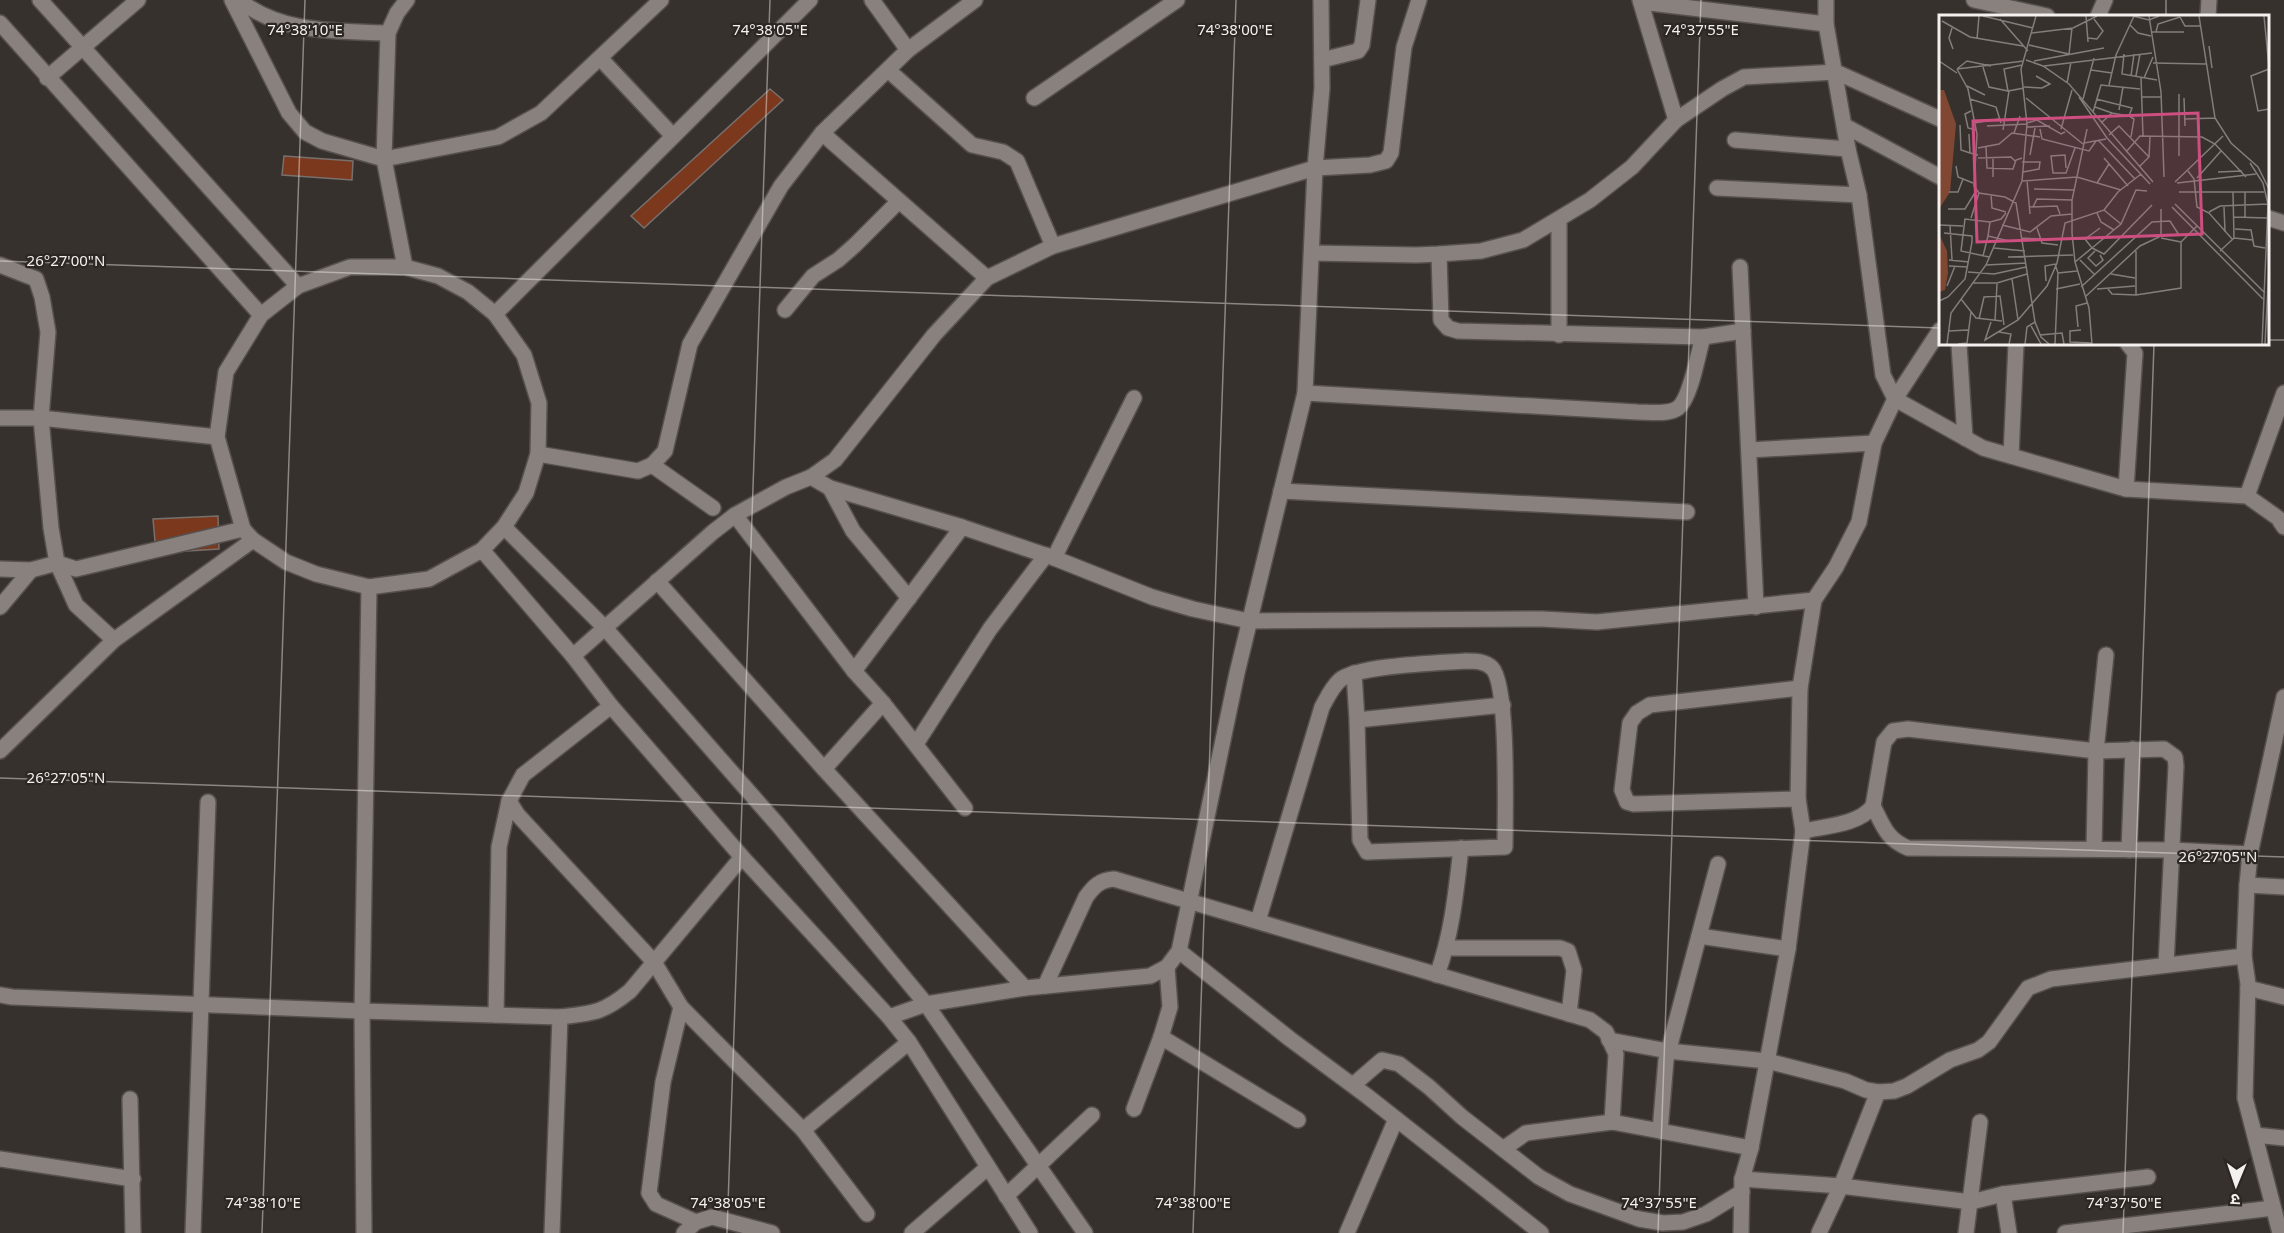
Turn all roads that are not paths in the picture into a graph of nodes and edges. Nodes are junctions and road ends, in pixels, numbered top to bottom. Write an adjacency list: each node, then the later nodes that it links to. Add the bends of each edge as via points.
1 (40, 0): 25 (street)
2 (138, 0): 25 (street)
3 (232, 0): 40 (street, via 289,113 305,132 322,141)
4 (239, 0): 24 (street, via 283,23 315,31)
5 (407, 0): 24 (street)
6 (661, 0): 27 (street)
7 (810, 0): 37 (street)
8 (872, 0): 26 (street)
9 (975, 0): 26 (street)
10 (1177, 0): 32 (street)
11 (1321, 0): 28 (street)
12 (1368, 0): 28 (street, via 1358,51)
13 (1419, 0): 41 (street, via 1404,47 1391,153 1386,161 1370,165)
14 (1826, 0): 23 (street)
15 (1974, 0): 19 (street)
16 (2105, 0): 20 (street)
17 (2209, 0): 21 (street)
18 (1641, 1): 23 (street); 34 (street)
19 (2042, 15)
20 (2098, 15)
21 (2208, 15)
22 (0, 23): 31 (street)
23 (1826, 24): 30 (street)
24 (388, 33): 40 (street)
25 (83, 47): 31 (street); 56 (street)
26 (908, 50): 29 (street)
27 (600, 58): 37 (street); 40 (street, via 541,113 498,137)
28 (1322, 60): 41 (street)
29 (888, 69): 36 (street); 49 (street, via 972,145 1003,152 1017,161)
30 (1836, 72): 33 (street); 34 (street, via 1744,77); 35 (street)
31 (47, 78): 59 (street)
32 (1034, 98)
33 (1939, 118)
34 (1676, 120): 47 (street, via 1632,167)
35 (1845, 126): 39 (street); 42 (street)
36 (822, 134): 45 (street); 79 (street, via 781,186 690,344 665,451)
37 (673, 136): 58 (street)
38 (1735, 140): 39 (street)
39 (1848, 149): 44 (street)
40 (384, 159): 53 (street)
41 (1315, 168): 49 (street); 50 (street)
42 (1939, 176)
43 (1717, 188): 44 (street)
44 (1859, 195): 70 (street, via 1883,375)
45 (898, 201): 55 (street); 57 (street, via 855,245 813,276)
46 (2269, 218): 48 (street)
47 (1558, 219): 51 (street, via 1523,240 1481,251); 62 (street)
48 (2284, 223)
49 (1053, 246): 55 (street)
50 (1312, 253): 51 (street); 67 (street)
51 (1439, 254): 62 (street, via 1442,320 1448,328)
52 (0, 266): 72 (street, via 36,279 42,297 48,332)
53 (405, 267): 56 (street, via 350,267); 58 (street, via 438,276 468,292)
54 (1740, 267): 60 (street)
55 (987, 278): 80 (street, via 934,335 835,460)
56 (298, 286): 59 (street)
57 (785, 310)
58 (495, 314): 77 (street, via 524,355 539,404)
59 (261, 315): 73 (street, via 226,372)
60 (1743, 331): 63 (street); 76 (street)
61 (1939, 333): 70 (street)
62 (1558, 335): 63 (street)
63 (1702, 336): 67 (street, via 1685,399 1678,409 1666,412)
64 (1959, 345): 74 (street)
65 (2016, 345): 78 (street)
66 (2129, 345): 82 (street, via 2135,353)
67 (1305, 393): 83 (street)
68 (2284, 393): 84 (street)
69 (1134, 398): 93 (street)
70 (1895, 399): 74 (street); 75 (street)
71 (0, 418): 72 (street)
72 (41, 418): 73 (street); 94 (street)
73 (217, 437): 91 (street)
74 (1965, 438): 78 (street)
75 (1874, 443): 76 (street); 100 (street, via 1858,522)
76 (1749, 450): 102 (street)
77 (538, 454): 79 (street, via 638,471); 89 (street, via 526,493)
78 (2011, 456): 82 (street)
79 (652, 465): 85 (street)
80 (810, 477): 81 (street); 87 (street)
81 (830, 488): 90 (street); 99 (street, via 853,531)
82 (2126, 489): 84 (street)
83 (1281, 491): 86 (street); 103 (street)
84 (2247, 496): 88 (street)
85 (713, 508)
86 (1687, 512)
87 (735, 515): 97 (street); 108 (street)
88 (2282, 516)
89 (504, 527): 92 (street); 104 (street)
90 (962, 527): 93 (street); 99 (street)
91 (248, 535): 94 (street, via 76,568); 98 (street, via 286,562 316,574); 105 (street)
92 (482, 550): 98 (street, via 429,579); 107 (street)
93 (1050, 557): 103 (street, via 1152,597); 116 (street, via 990,629)
94 (57, 563): 96 (street); 105 (street, via 76,605)
95 (0, 569): 96 (street)
96 (31, 570): 101 (street)
97 (657, 581): 104 (street); 120 (street)
98 (369, 586): 155 (street)
99 (909, 598): 108 (street)
100 (1814, 600): 102 (street); 110 (street)
101 (0, 607)
102 (1756, 607): 103 (street, via 1597,622)
103 (1249, 621): 136 (street)
104 (604, 628): 107 (street); 153 (street, via 778,825)
105 (114, 640): 118 (street)
106 (2106, 655): 119 (street)
107 (573, 656): 114 (street)
108 (854, 671): 112 (street)
109 (1354, 673): 113 (street, via 1480,662 1498,676); 115 (street); 137 (street, via 1338,682 1322,707)
110 (1800, 688): 121 (street); 121 (street, via 1650,705 1630,723 1622,790 1627,802 1634,804)
111 (2284, 697): 131 (street)
112 (883, 703): 116 (street); 120 (street)
113 (1503, 705): 115 (street); 127 (street, via 1505,847)
114 (610, 706): 122 (street, via 523,775); 132 (street)
115 (1357, 720): 127 (street, via 1362,847 1367,852)
116 (916, 744): 125 (street)
117 (2133, 749): 119 (street); 129 (street); 130 (street, via 2164,749 2175,757)
118 (0, 751)
119 (2096, 751): 124 (street, via 1908,729 1893,731 1884,742); 128 (street)
120 (824, 769): 148 (street)
121 (1798, 799): 126 (street)
122 (509, 801): 143 (street); 157 (street, via 499,847)
123 (208, 802): 152 (street)
124 (1873, 806): 126 (street, via 1856,819); 128 (street, via 1890,838 1908,848)
125 (965, 808)
126 (1803, 831): 140 (street)
127 (1461, 848): 139 (street)
128 (2094, 849): 129 (street)
129 (2129, 850): 130 (street)
130 (2172, 850): 131 (street); 144 (street)
131 (2250, 854): 134 (street)
132 (742, 857): 143 (street); 159 (street)
133 (1718, 864): 138 (street)
134 (2247, 885): 135 (street); 142 (street)
135 (2284, 887)
136 (1189, 901): 137 (street); 141 (street); 147 (street, via 1114,879 1094,885)
137 (1258, 921): 146 (street)
138 (1699, 936): 140 (street); 163 (street)
139 (1447, 948): 146 (street); 156 (street, via 1568,951 1574,970)
140 (1788, 950): 164 (street)
141 (1179, 951): 145 (street); 165 (street)
142 (2244, 957): 144 (street); 149 (street)
143 (654, 962): 154 (street); 158 (street, via 630,991 610,1007)
144 (2166, 964): 166 (street, via 2051,979 2028,988 1989,1042 1978,1050 1950,1060 1907,1086)
145 (1167, 967): 147 (street, via 1150,976); 160 (street, via 1170,1007)
146 (1437, 975): 156 (street)
147 (1045, 986): 148 (street)
148 (1026, 988): 153 (street)
149 (2248, 988): 151 (street); 176 (street, via 2245,1098)
150 (0, 995): 152 (street)
151 (2284, 997)
152 (202, 1004): 155 (street); 194 (street)
153 (926, 1004): 159 (street); 181 (street)
154 (681, 1007): 174 (street); 192 (street, via 663,1082 649,1193 656,1204)
155 (362, 1011): 157 (street); 195 (street)
156 (1569, 1014): 161 (street, via 1590,1020 1606,1032)
157 (496, 1015): 158 (street)
158 (560, 1017): 196 (street)
159 (889, 1017): 162 (street)
160 (1161, 1037): 168 (street); 171 (street)
161 (1609, 1040): 163 (street); 172 (street, via 1616,1054)
162 (909, 1042): 174 (street); 182 (street)
163 (1668, 1051): 164 (street); 175 (street)
164 (1767, 1061): 166 (street); 178 (street)
165 (1353, 1085): 170 (street); 179 (street, via 1382,1060 1399,1064)
166 (1878, 1092): 186 (street)
167 (130, 1099): 184 (street)
168 (1134, 1109)
169 (1092, 1115): 181 (street)
170 (1396, 1119): 202 (street); 203 (street)
171 (1298, 1120)
172 (1612, 1122): 175 (street); 179 (street, via 1526,1133)
173 (1980, 1122): 189 (street)
174 (803, 1130): 191 (street)
175 (1660, 1131): 178 (street)
176 (2254, 1135): 177 (street); 190 (street)
177 (2284, 1138)
178 (1750, 1148): 185 (street)
179 (1503, 1149): 185 (street, via 1539,1177 1570,1194 1662,1223 1683,1222 1706,1214)
180 (0, 1159): 184 (street)
181 (1038, 1166): 188 (street); 201 (street)
182 (987, 1167): 188 (street); 199 (street)
183 (2148, 1177): 187 (street)
184 (133, 1179): 193 (street)
185 (1742, 1186): 186 (street); 204 (street)
186 (1841, 1186): 189 (street); 205 (street)
187 (2003, 1194): 189 (street); 207 (street)
188 (1006, 1196): 200 (street)
189 (1971, 1202): 206 (street)
190 (2273, 1208): 208 (street); 209 (street)
191 (867, 1214)
192 (696, 1222): 197 (street); 198 (street, via 712,1217)
193 (133, 1233)
194 (193, 1233)
195 (364, 1233)
196 (552, 1233)
197 (684, 1233)
198 (771, 1233)
199 (912, 1233)
200 (1030, 1233)
201 (1085, 1233)
202 (1347, 1233)
203 (1541, 1233)
204 (1741, 1233)
205 (1819, 1233)
206 (1966, 1233)
207 (2009, 1233)
208 (2065, 1233)
209 (2280, 1233)

